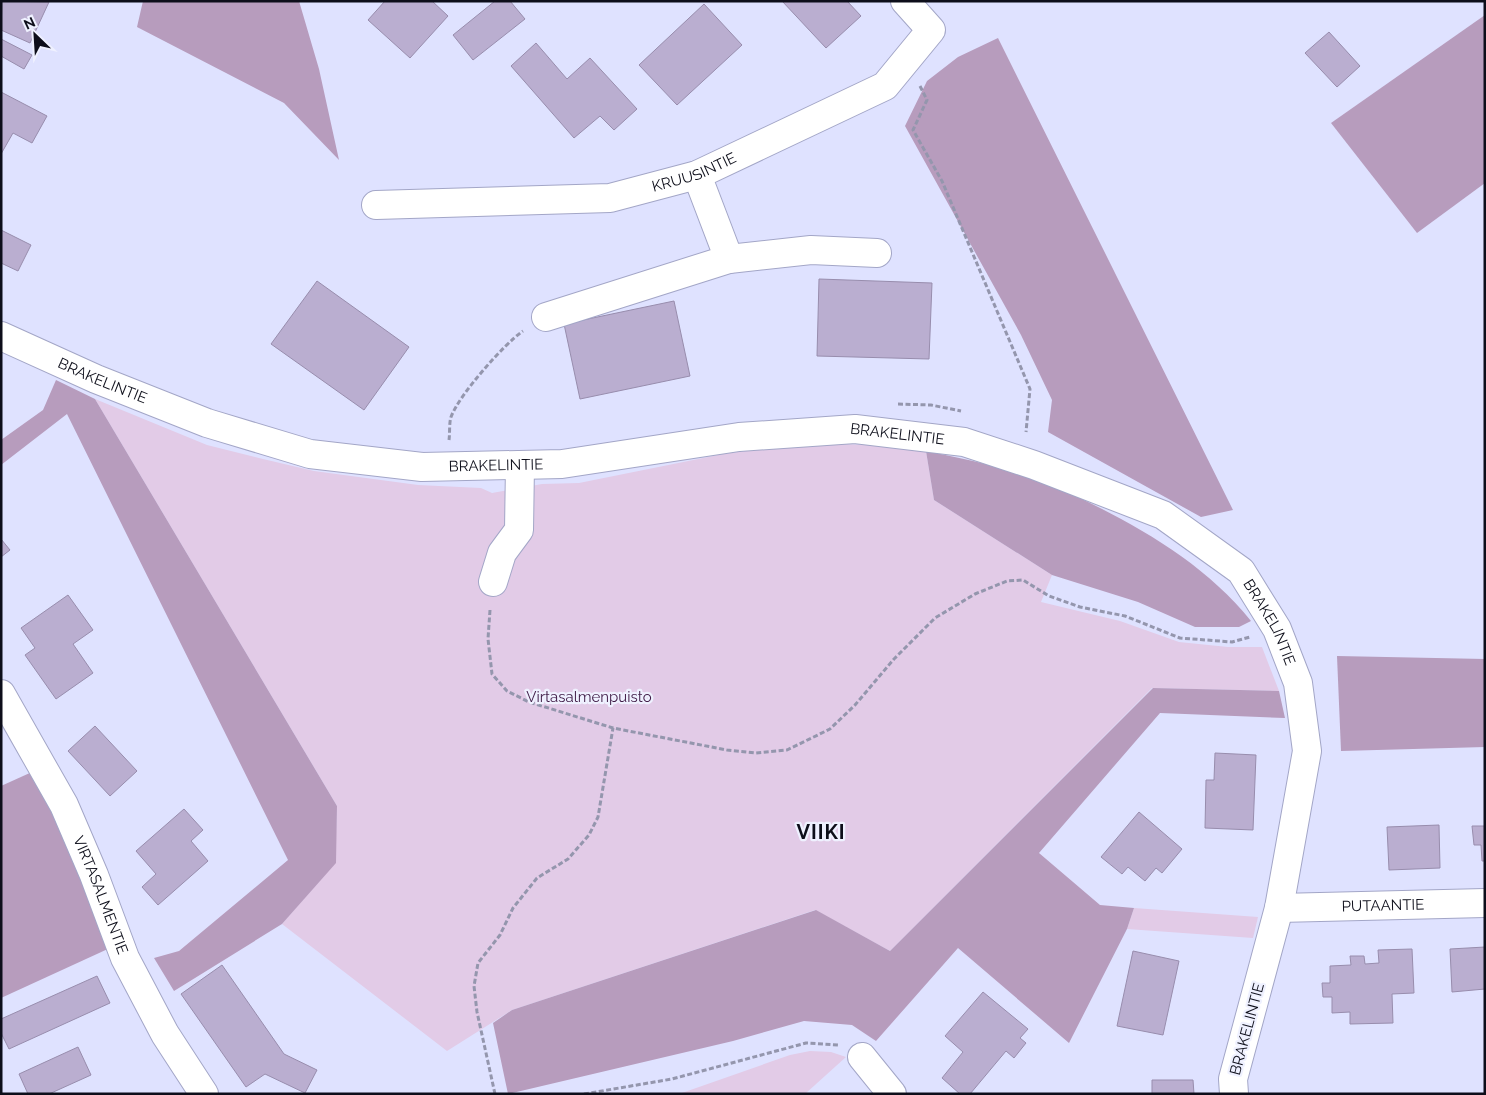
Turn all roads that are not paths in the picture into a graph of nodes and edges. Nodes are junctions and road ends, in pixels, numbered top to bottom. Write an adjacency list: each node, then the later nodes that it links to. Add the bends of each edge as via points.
1 (904, 1): 2 (street, KRUUSINTIE, via 931,30 885,86)
2 (697, 175): 3 (street, KRUUSINTIE, via 610,198); 5 (street)
3 (376, 205)
4 (877, 253): 5 (street, via 812,250)
5 (729, 259): 6 (street)
6 (546, 317)
7 (1, 336): 8 (street, BRAKELINTIE, via 96,379 207,423 310,454 422,467)
8 (520, 465): 9 (street, via 519,530 502,553); 12 (street, BRAKELINTIE, via 562,464 739,437 855,429 964,442 1163,515 1241,571 1277,629 1298,683 1307,751)
9 (493, 582)
10 (1, 694): 14 (street, VIRTASALMENTIE, via 64,805 124,958 165,1034)
11 (1485, 903): 12 (street, PUTAANTIE)
12 (1280, 908): 16 (street, BRAKELINTIE, via 1233,1079)
13 (862, 1057): 15 (street)
14 (204, 1094)
15 (892, 1094)
16 (1234, 1094)

